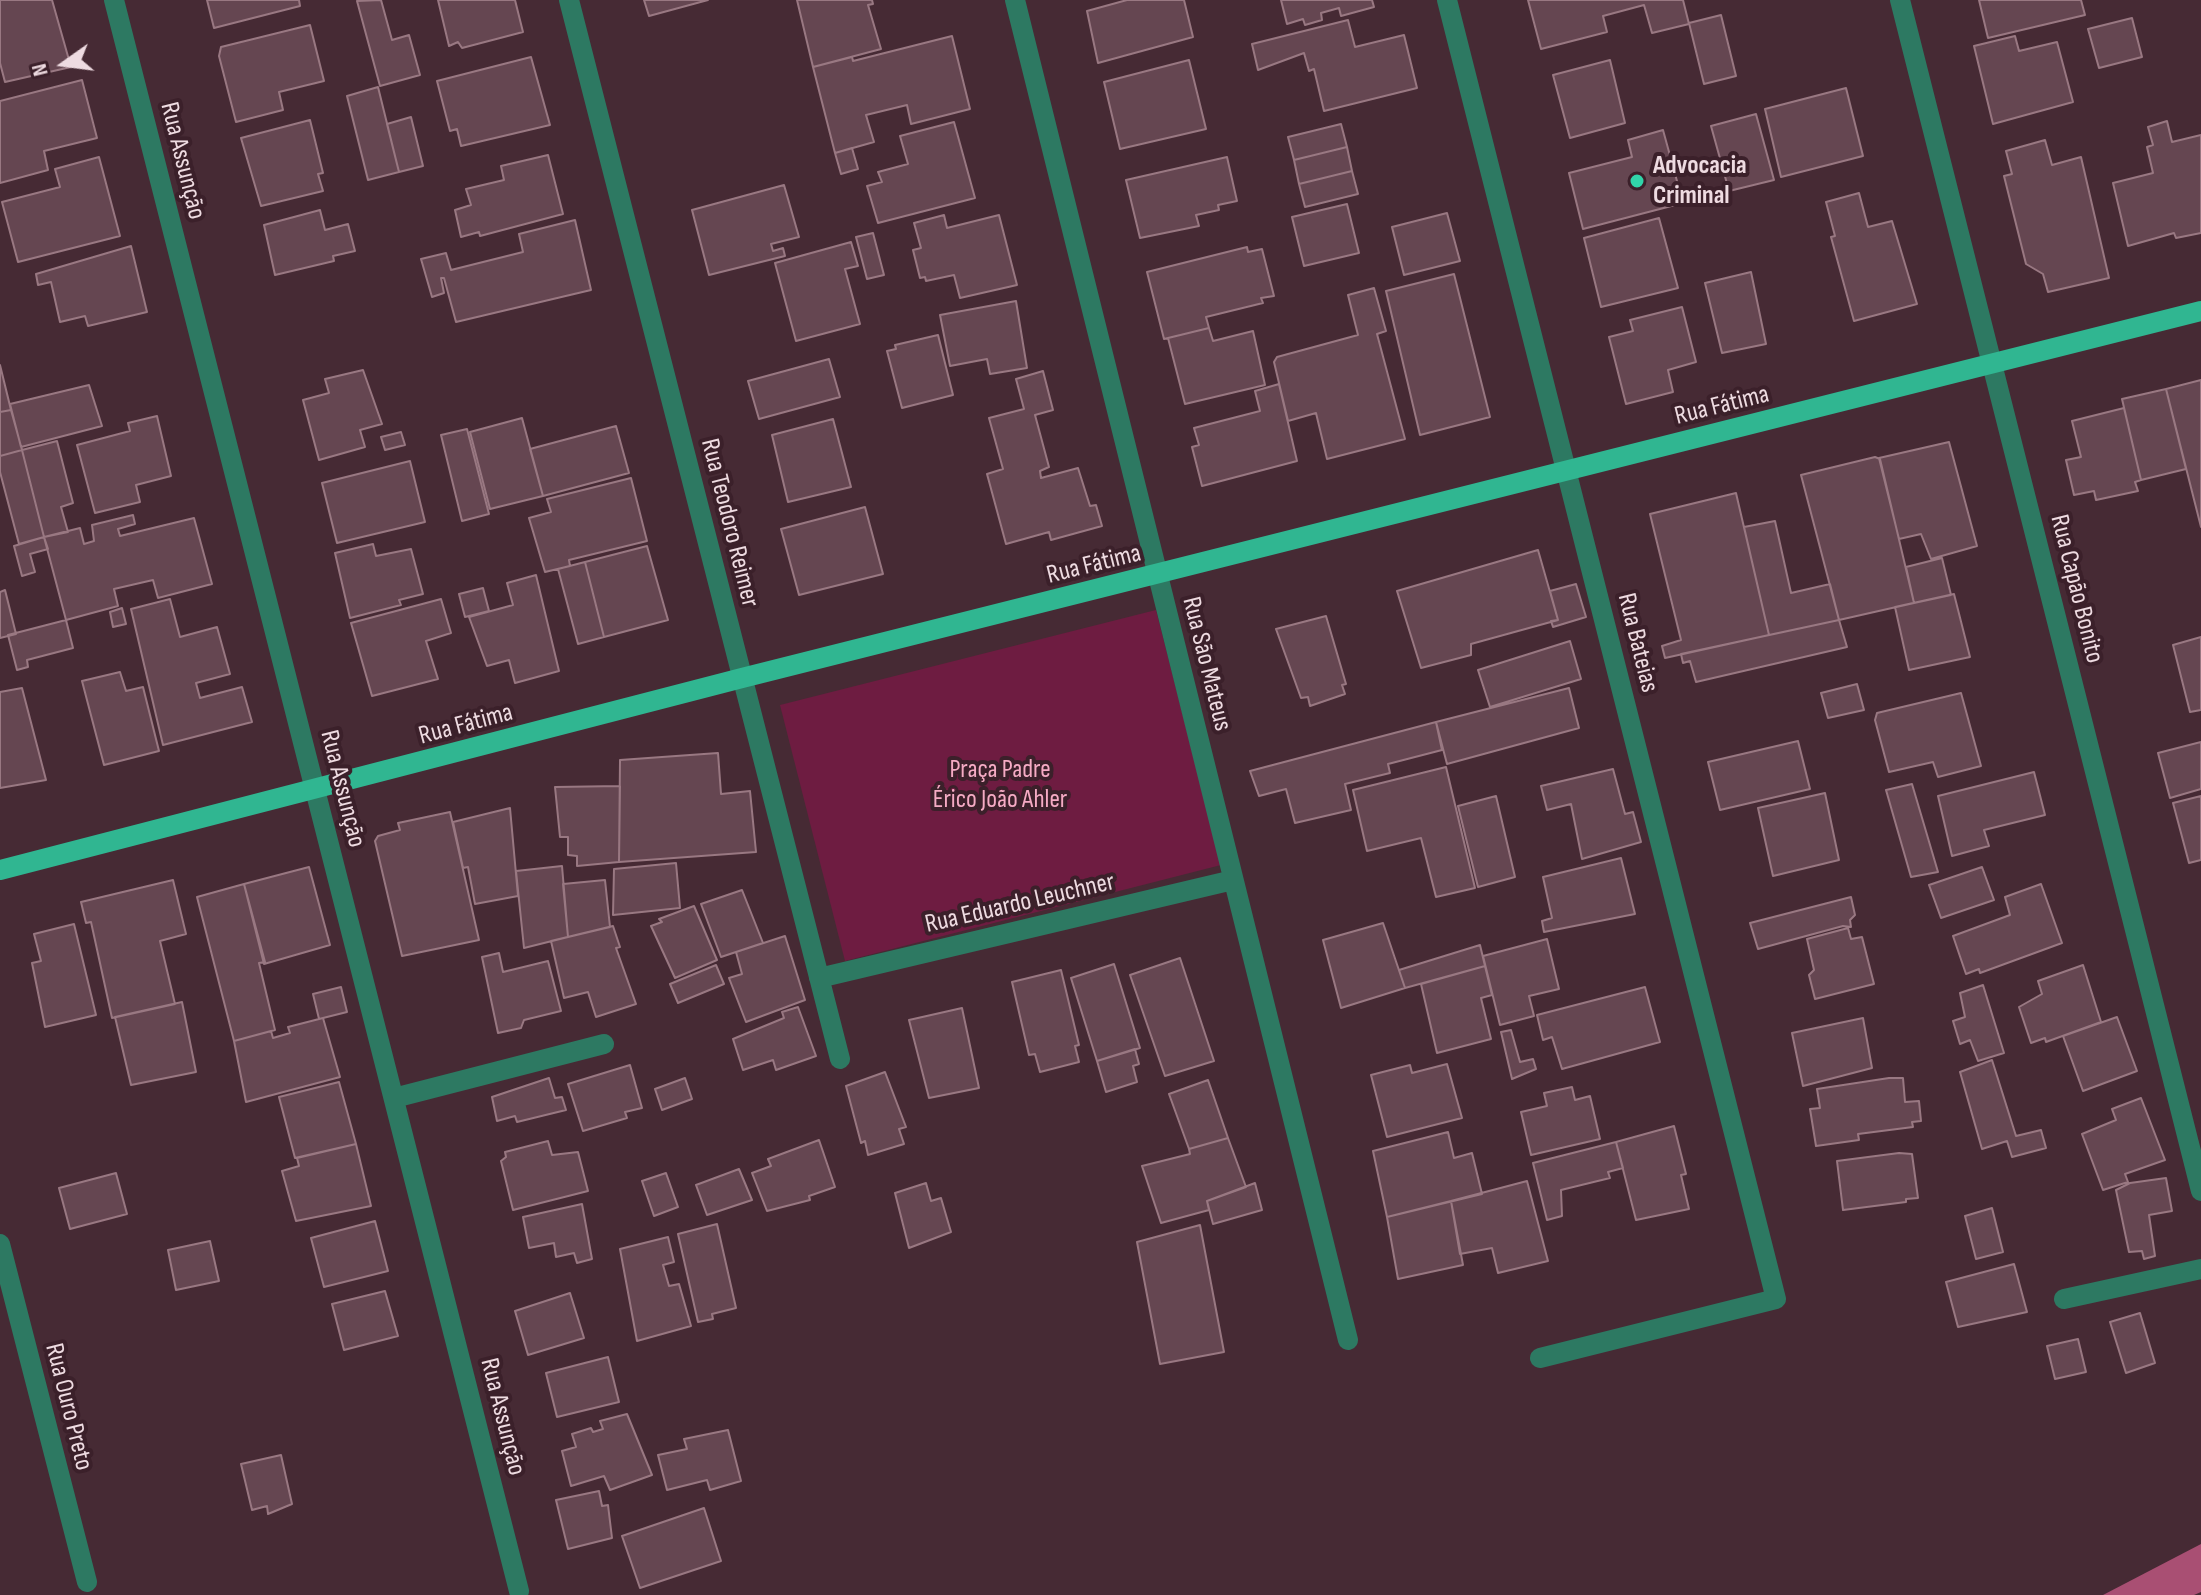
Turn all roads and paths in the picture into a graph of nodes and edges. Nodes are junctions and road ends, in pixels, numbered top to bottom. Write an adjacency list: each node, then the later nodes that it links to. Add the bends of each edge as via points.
1 (114, 0): 11 (street, Rua Assunção)
2 (569, 0): 10 (street, Rua Teodoro Reimer)
3 (1015, 0): 9 (street, Rua São Mateus)
4 (1447, 0): 8 (street, Rua Bateias)
5 (1900, 0): 7 (street, Rua Capão Bonito)
6 (2201, 311): 7 (main road, Rua Fátima)
7 (1992, 364): 8 (main road, Rua Fátima); 18 (street, Rua Capão Bonito)
8 (1567, 472): 9 (main road, Rua Fátima); 23 (street, Rua Bateias, via 1776,1299)
9 (1158, 576): 10 (main road, Rua Fátima); 13 (street, Rua São Mateus)
10 (742, 678): 11 (main road, Rua Fátima); 14 (street, Rua Teodoro Reimer)
11 (316, 791): 12 (main road, Rua Fátima); 17 (street, Rua Assunção)
12 (0, 870)
13 (1233, 880): 14 (street, Rua Eduardo Leuchner); 22 (street, Rua São Mateus)
14 (819, 978): 16 (street, Rua Teodoro Reimer)
15 (604, 1044): 17 (street)
16 (840, 1059)
17 (394, 1098): 25 (street, Rua Assunção)
18 (2201, 1191)
19 (0, 1244): 24 (street, Rua Ouro Preto)
20 (2201, 1269): 21 (street)
21 (2064, 1299)
22 (1348, 1340)
23 (1540, 1358)
24 (87, 1582)
25 (519, 1591)

